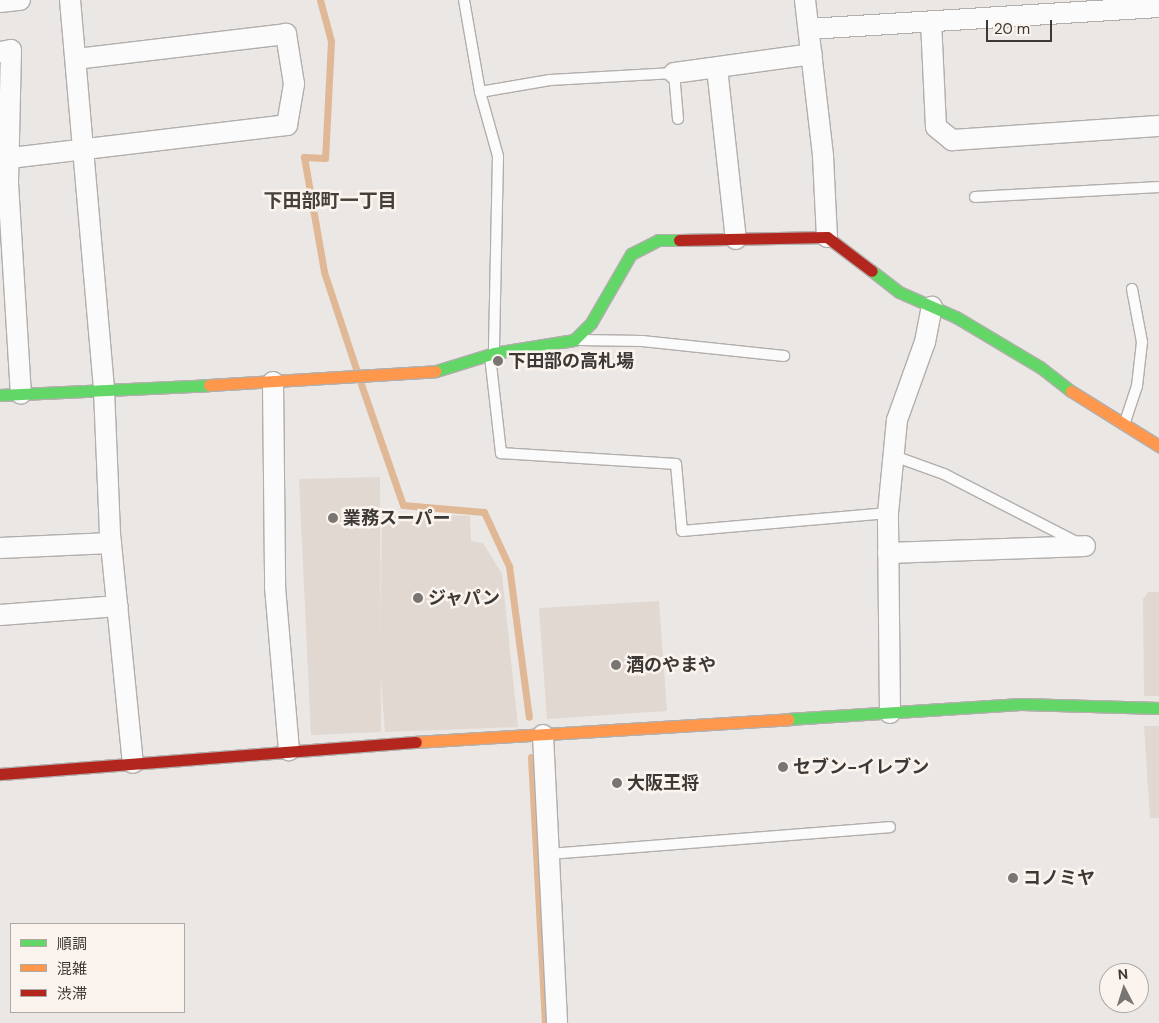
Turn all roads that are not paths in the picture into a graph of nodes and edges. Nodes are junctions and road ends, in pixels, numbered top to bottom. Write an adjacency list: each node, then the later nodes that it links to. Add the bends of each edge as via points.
1 (20, 0): 5 (street)
2 (70, 0): 11 (street)
3 (464, 0): 14 (lane)
4 (805, 0): 8 (street)
5 (0, 2)
6 (1159, 7): 7 (street)
7 (931, 21): 8 (street); 16 (street, via 936,127 952,140)
8 (809, 29): 10 (street)
9 (0, 52): 18 (street, via 11,50)
10 (812, 54): 12 (street); 21 (street)
11 (76, 59): 17 (street); 17 (street, via 286,34 294,84 287,125)
12 (717, 68): 13 (street); 22 (street)
13 (674, 73): 14 (lane, via 550,80); 15 (lane)
14 (480, 92): 26 (lane, via 498,156 500,186)
15 (678, 119)
16 (1159, 126)
17 (84, 150): 18 (street); 29 (street)
18 (11, 158): 30 (street, via 8,183)
19 (1159, 187): 20 (lane)
20 (975, 197)
21 (827, 238): 22 (street); 24 (street, via 899,292)
22 (736, 239): 25 (street, via 658,240 631,254 591,322)
23 (1132, 289): 32 (lane, via 1142,342 1137,386)
24 (932, 307): 32 (street, via 1040,367); 34 (street, via 925,342 897,420)
25 (574, 340): 26 (street); 27 (lane, via 642,341)
26 (492, 353): 28 (street, via 424,375); 35 (lane, via 502,453 676,464 682,531)
27 (784, 356)
28 (273, 382): 29 (street); 45 (street, via 275,577)
29 (104, 390): 30 (street); 36 (street)
30 (21, 394): 31 (street)
31 (0, 395)
32 (1123, 426): 33 (street)
33 (1159, 446)
34 (894, 456): 35 (street); 37 (lane, via 944,474)
35 (888, 513): 39 (street)
36 (111, 542): 38 (street); 40 (street)
37 (1084, 546): 39 (street)
38 (0, 548)
39 (888, 553): 43 (street)
40 (118, 606): 41 (street); 46 (street)
41 (0, 615)
42 (1159, 708): 43 (street, via 1021,704)
43 (890, 713): 44 (street)
44 (543, 735): 45 (street); 49 (street)
45 (290, 750): 46 (street)
46 (133, 763): 47 (street)
47 (0, 774)
48 (890, 827): 49 (lane)
49 (548, 854): 50 (street)
50 (557, 1023)

